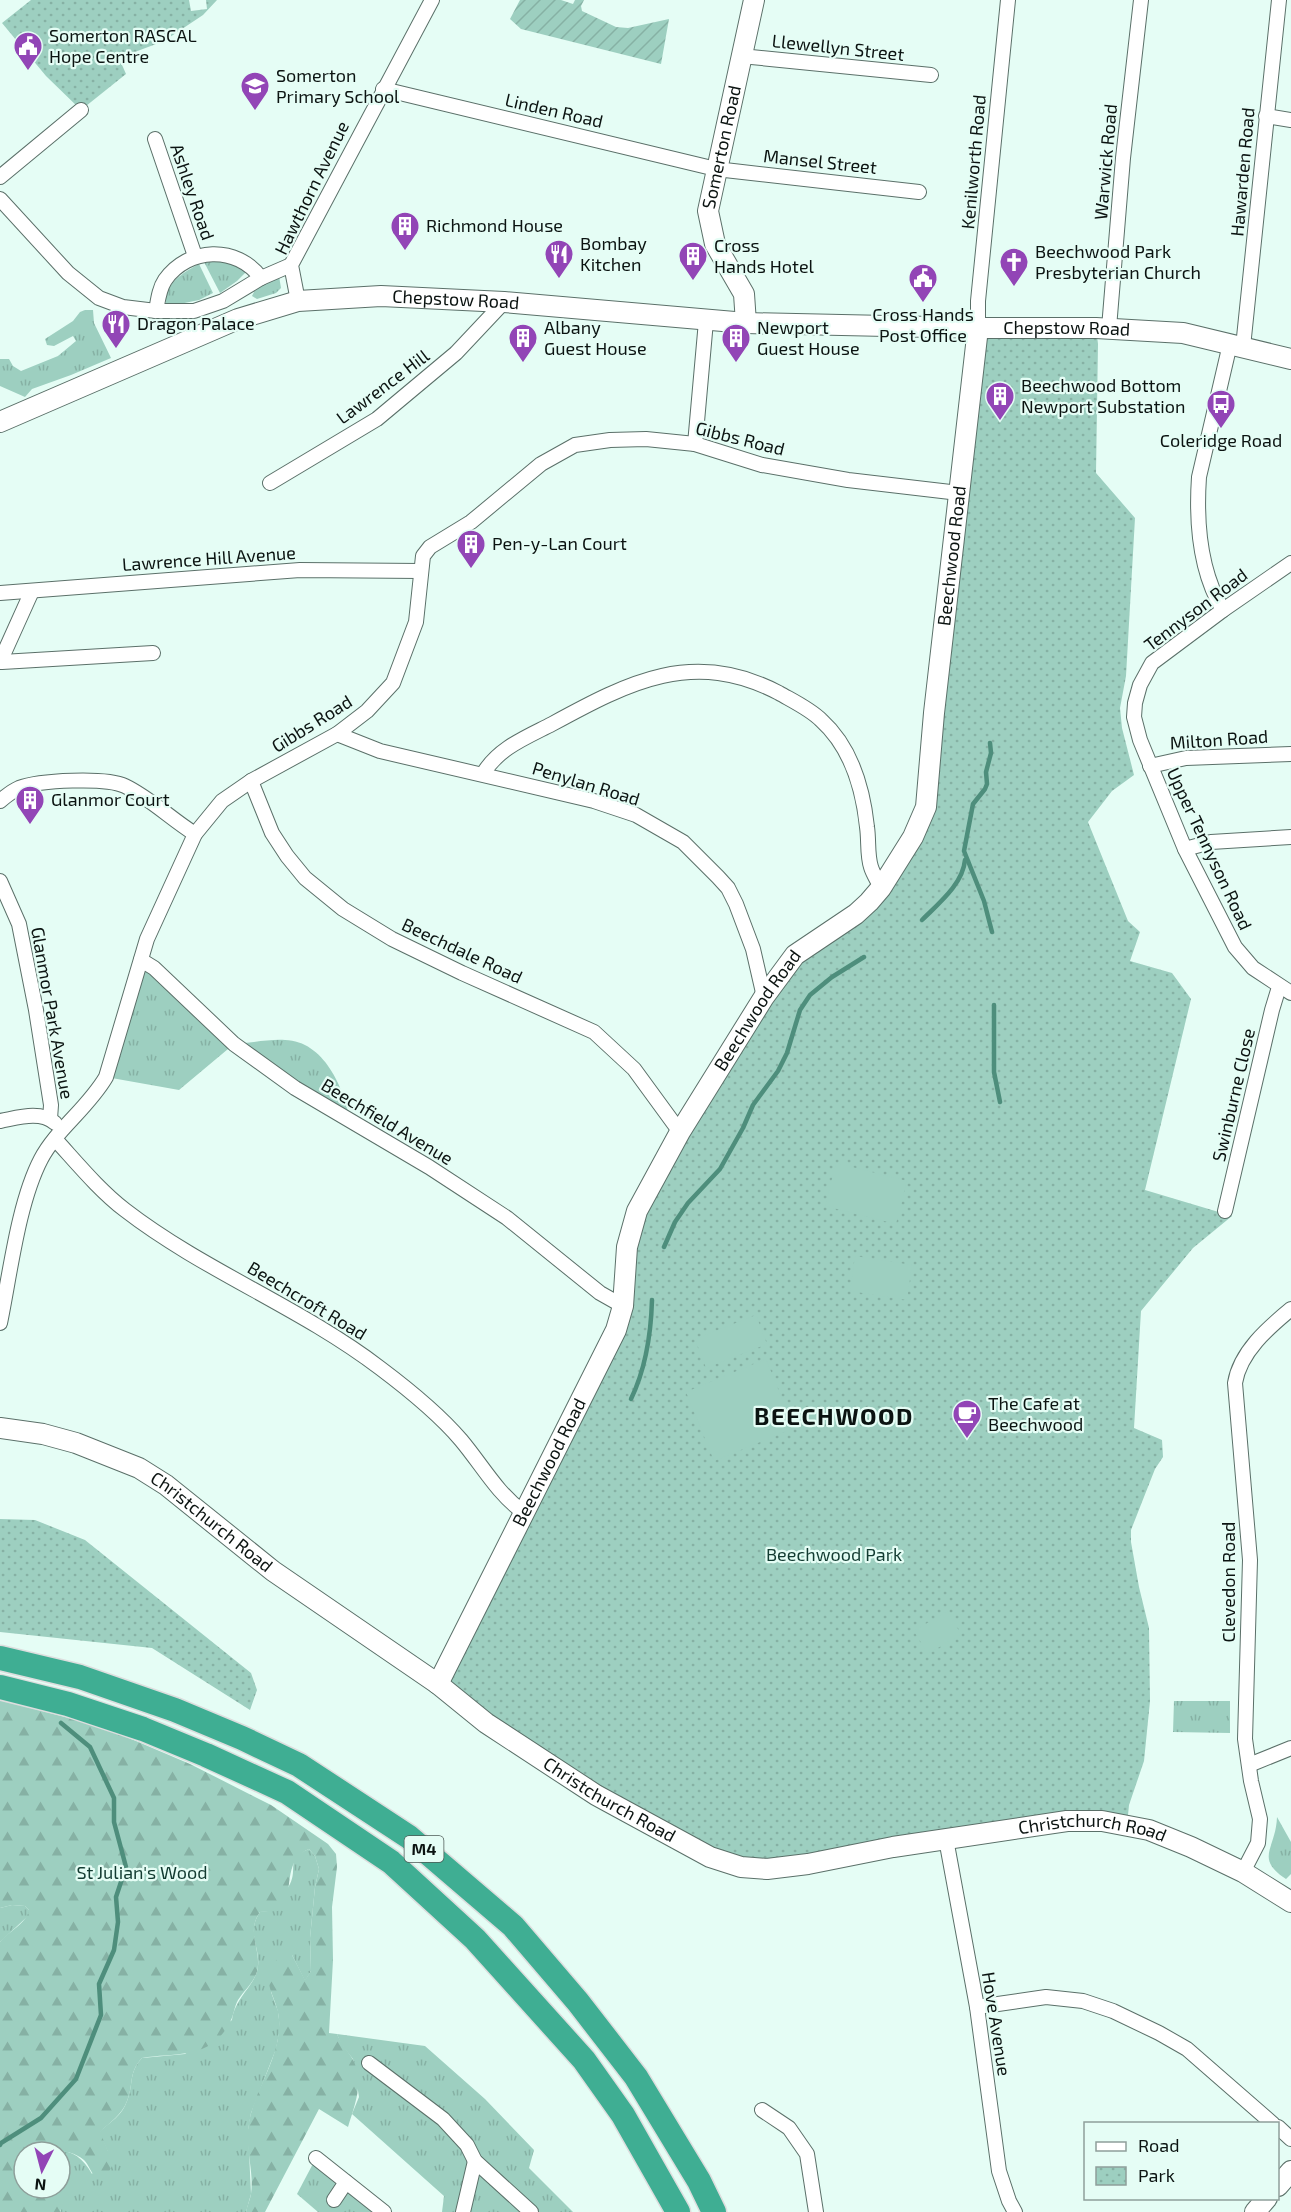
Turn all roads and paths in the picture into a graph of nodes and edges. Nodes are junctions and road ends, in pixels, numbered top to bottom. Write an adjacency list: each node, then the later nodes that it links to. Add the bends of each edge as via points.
1 (432, 0): 8 (street, Hawthorn Avenue)
2 (754, 0): 6 (street, Somerton Road)
3 (1008, 0): 25 (street, Kenilworth Road)
4 (1141, 0): 26 (street, Warwick Road, via 1122,158)
5 (1279, 0): 10 (street, Hawarden Road)
6 (741, 56): 7 (street, Llewellyn Street); 13 (street, Somerton Road)
7 (932, 75)
8 (383, 89): 13 (street, Linden Road); 18 (street, Hawthorn Avenue)
9 (81, 110): 14 (street)
10 (1266, 116): 11 (street); 27 (street, Hawarden Road)
11 (1291, 120)
12 (155, 139): 17 (street, Ashley Road)
13 (716, 169): 15 (street, Mansel Street); 24 (street, Somerton Road, via 708,211 715,244 744,294)
14 (0, 177)
15 (919, 192)
16 (0, 199): 22 (street, via 54,260 99,298 123,307)
17 (195, 256): 19 (street, via 223,254 238,258); 22 (street, via 165,281)
18 (291, 265): 19 (street); 20 (street, Hawthorn Avenue)
19 (261, 278): 22 (street, via 210,306 194,311)
20 (298, 301): 21 (street, Chepstow Road, via 381,296); 29 (street, Chepstow Road, via 238,319)
21 (504, 302): 23 (street, Chepstow Road); 31 (street, Lawrence Hill, via 456,353 377,419)
22 (156, 311)
23 (706, 321): 24 (street, Chepstow Road); 30 (street)
24 (746, 323): 25 (street, Chepstow Road)
25 (978, 328): 26 (street, Chepstow Road); 32 (street, Beechwood Road)
26 (1109, 328): 27 (street, Chepstow Road, via 1183,333)
27 (1237, 346): 28 (street, Chepstow Road); 37 (street, via 1198,492 1204,561)
28 (1291, 359)
29 (1, 421)
30 (695, 444): 32 (street, Gibbs Road, via 762,465); 34 (street, Gibbs Road, via 646,439 575,445 541,464 471,522 430,548 423,556)
31 (270, 483)
32 (959, 493): 50 (street, Beechwood Road, via 926,807 913,837)
33 (1291, 563): 37 (street, Tennyson Road)
34 (421, 571): 35 (street, Lawrence Hill Avenue, via 300,570); 40 (street, Gibbs Road, via 416,622 393,683 367,711)
35 (32, 591): 36 (street, Lawrence Hill Avenue); 39 (street)
36 (0, 593)
37 (1223, 610): 42 (street, Tennyson Road, via 1152,663 1142,680 1134,717)
38 (153, 653): 39 (street)
39 (1, 662)
40 (337, 734): 43 (street, Penylan Road, via 380,751); 44 (street, Gibbs Road)
41 (1291, 754): 42 (street, Milton Road, via 1186,758)
42 (1150, 766): 48 (street, Upper Tennyson Road)
43 (483, 774): 50 (street, via 505,750 594,701 630,686 680,671 737,676 795,702 822,720 840,743 861,788 871,867); 53 (street, Penylan Road, via 636,815 683,842 732,896 753,949)
44 (250, 781): 46 (street, Gibbs Road, via 222,801); 56 (street, Beechdale Road, via 272,833 313,885 392,939 594,1032 634,1069)
45 (0, 801): 46 (street, via 20,788 42,783 90,781 122,785)
46 (195, 834): 51 (street, Gibbs Road, via 159,909)
47 (1291, 837): 48 (street, via 1225,840)
48 (1185, 849): 52 (street, Upper Tennyson Road, via 1235,947 1253,968)
49 (0, 881): 54 (street, Glanmor Park Avenue, via 19,924 51,1105)
50 (881, 888): 53 (street, Beechwood Road, via 856,914 795,954)
51 (141, 960): 57 (street, Gibbs Road, via 106,1077); 59 (street, Beechfield Avenue, via 234,1044 286,1082 507,1218 600,1293)
52 (1285, 990): 58 (street, Swinburne Close, via 1272,1010)
53 (764, 997): 56 (street, Beechwood Road)
54 (50, 1119): 55 (street, via 26,1116); 57 (street, Beechcroft Road)
55 (0, 1121)
56 (680, 1132): 59 (street, Beechwood Road, via 637,1211 627,1247)
57 (59, 1135): 61 (street, Gibbs Road, via 41,1158 31,1181); 63 (street, Beechcroft Road, via 124,1209 164,1237 320,1328 404,1386 461,1440 509,1502)
58 (1225, 1211)
59 (623, 1306): 63 (street, Beechwood Road, via 616,1330)
60 (1291, 1309): 68 (street, Clevedon Road, via 1244,1357 1236,1383 1250,1560 1245,1715)
61 (0, 1323)
62 (0, 1428): 65 (street, Christchurch Road, via 76,1443 139,1468 273,1571)
63 (523, 1512): 65 (street, Beechwood Road)
64 (0, 1658): 89 (highway, M4, via 80,1677 242,1738 299,1766 409,1837 513,1926 578,2002 636,2077)
65 (438, 1684): 69 (street, Christchurch Road, via 486,1723 596,1795 689,1846 741,1867 767,1869 808,1864)
66 (0, 1687): 88 (highway, M4, via 68,1704 206,1755 287,1792 391,1862 475,1940 584,2060 623,2115)
67 (1291, 1748): 68 (street)
68 (1249, 1765): 70 (street, Clevedon Road, via 1260,1827 1258,1843)
69 (946, 1839): 70 (street, Christchurch Road, via 1067,1821 1102,1821 1149,1830); 72 (street, Hove Avenue)
70 (1243, 1872): 71 (street, Christchurch Road)
71 (1291, 1902)
72 (977, 2007): 75 (street, via 1046,1997 1083,2001 1113,2011 1187,2049); 91 (street, Hove Avenue, via 999,2171)
73 (369, 2063): 79 (street, via 443,2119 467,2145)
74 (762, 2110): 90 (street, via 789,2128 807,2154)
75 (1271, 2122)
76 (1279, 2128): 77 (street)
77 (1291, 2139)
78 (316, 2158): 81 (street)
79 (475, 2161): 86 (street); 87 (street)
80 (1291, 2171): 82 (street)
81 (346, 2182): 83 (street); 85 (street)
82 (1279, 2185)
83 (334, 2200)
84 (1266, 2200): 92 (street)
85 (384, 2212)
86 (463, 2212)
87 (531, 2212)
88 (678, 2212)
89 (714, 2212)
90 (816, 2212)
91 (1015, 2212)
92 (1255, 2212)

